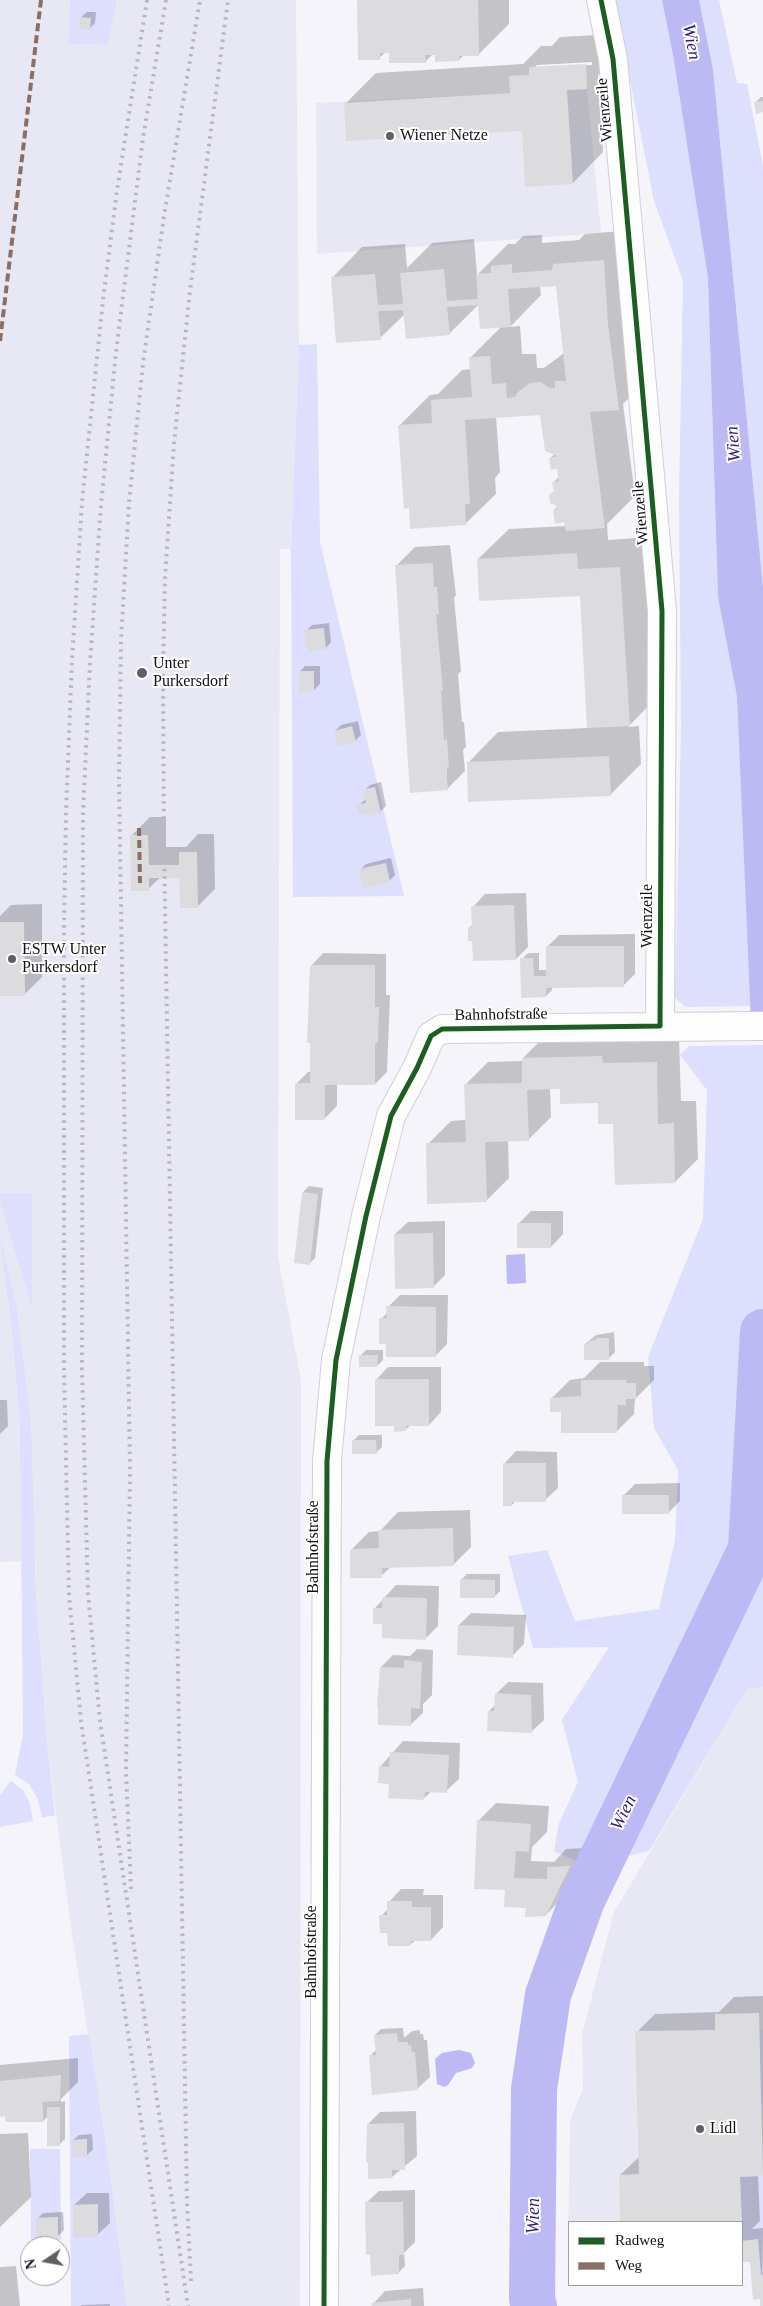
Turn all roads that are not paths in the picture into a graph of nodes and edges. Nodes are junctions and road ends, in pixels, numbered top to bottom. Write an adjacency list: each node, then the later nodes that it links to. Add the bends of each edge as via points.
1 (601, 0): 2 (street, Wienzeile, via 612,59 662,611)
2 (660, 1026): 3 (street, Bahnhofstraße); 4 (street, Bahnhofstraße, via 442,1029 431,1036 391,1116 336,1360 327,1461)
3 (763, 1026)
4 (324, 2306)

